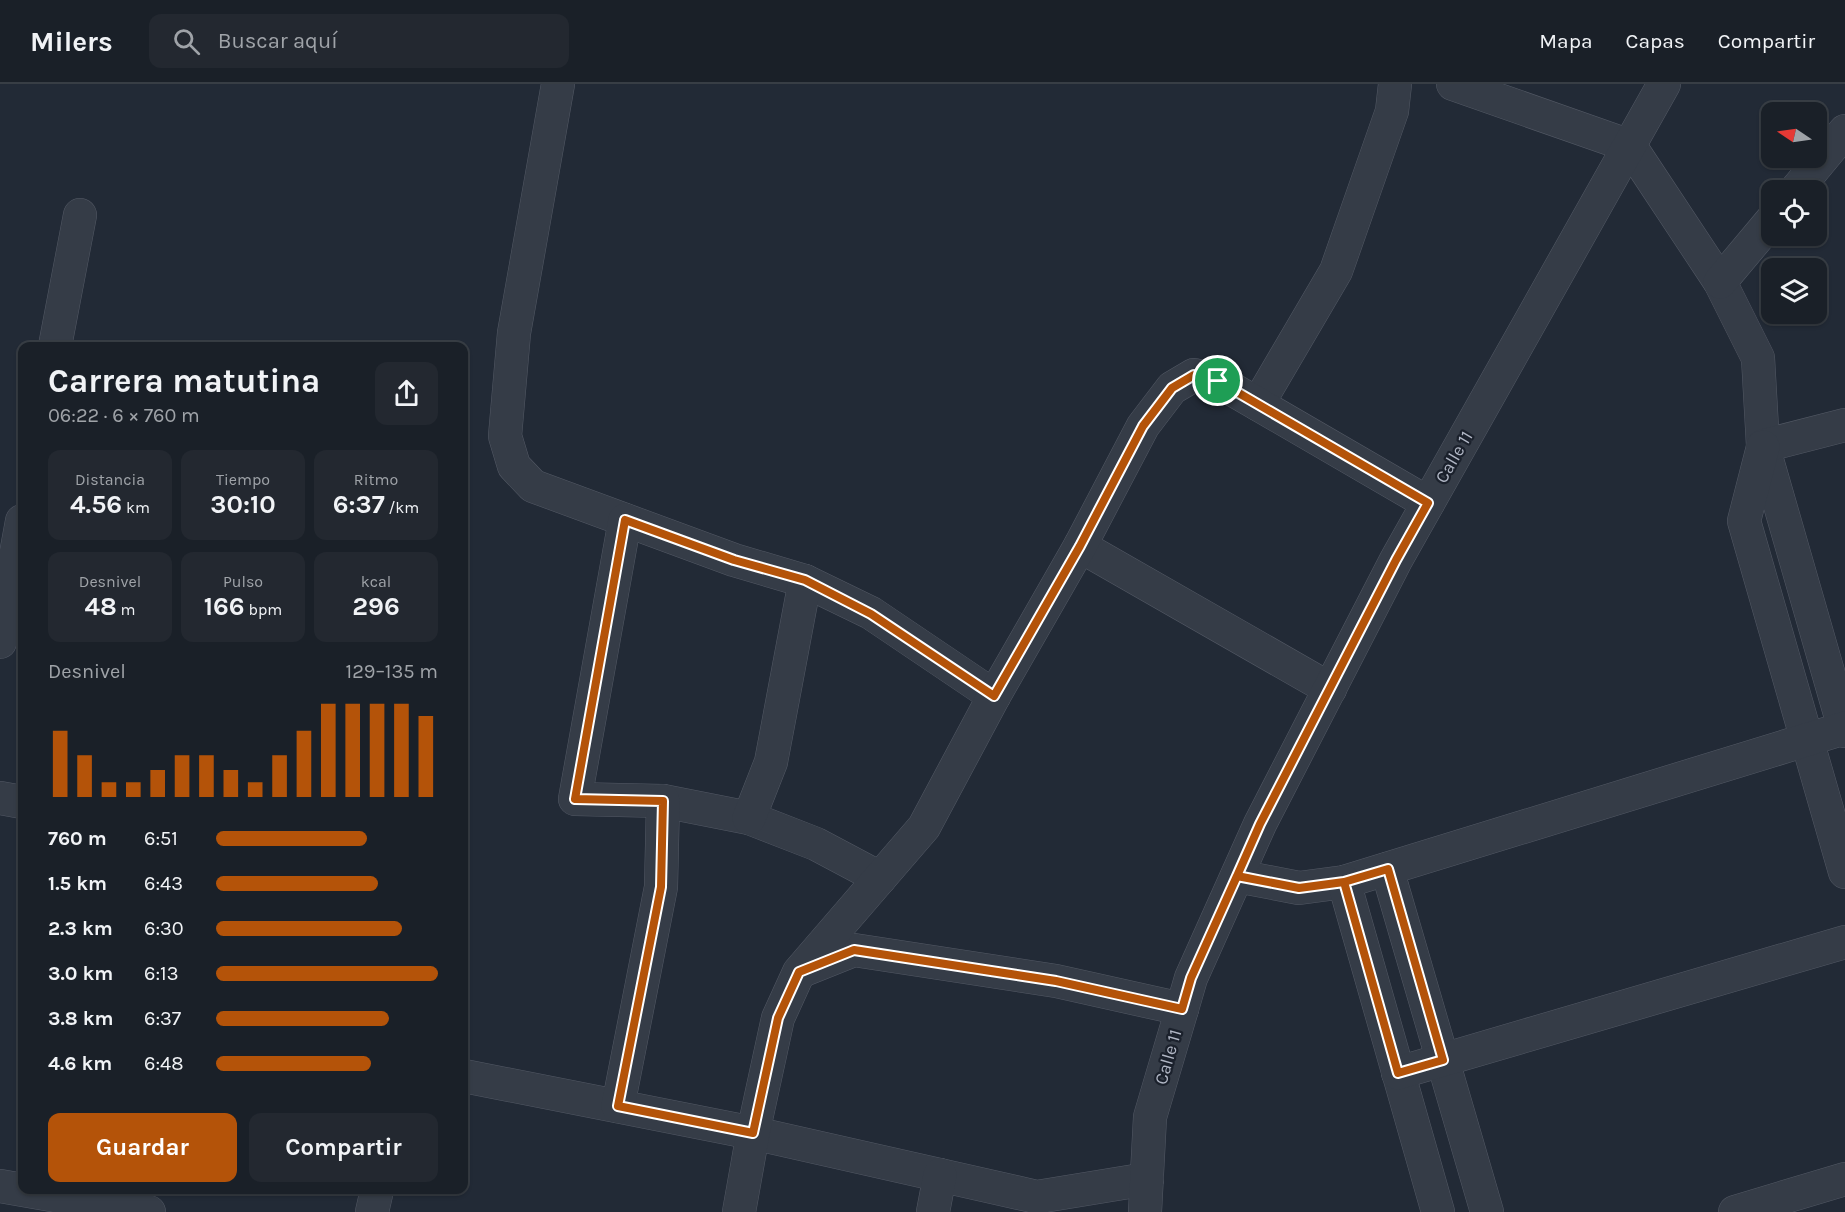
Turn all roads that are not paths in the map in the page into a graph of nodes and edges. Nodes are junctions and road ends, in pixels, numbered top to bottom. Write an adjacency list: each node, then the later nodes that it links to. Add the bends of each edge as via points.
1 (558, 84): 16 (street, via 514,333 505,436 514,466 533,486)
2 (1395, 84): 12 (street, via 1392,111 1336,271)
3 (1453, 84): 6 (street)
4 (1664, 84): 6 (street, Calle 11)
5 (1845, 131): 7 (street)
6 (1630, 146): 10 (street); 15 (street, Calle 11)
7 (1804, 180)
8 (80, 215): 11 (street)
9 (1761, 233): 10 (street)
10 (1720, 282): 14 (street, via 1758,358)
11 (56, 342)
12 (1258, 404): 15 (street); 18 (street, via 1218,381 1194,375 1172,388 1143,426)
13 (1845, 425): 14 (street)
14 (1763, 446): 21 (street); 22 (street, via 1744,521)
15 (1428, 503): 23 (street, Calle 11)
16 (625, 520): 19 (street, via 734,560); 29 (street, via 575,799)
17 (18, 543): 20 (street)
18 (1080, 546): 23 (street); 24 (street)
19 (805, 580): 24 (street, via 871,614); 30 (street, via 771,762)
20 (0, 642)
21 (1837, 675): 22 (street); 25 (street)
22 (1792, 688): 26 (street)
23 (1330, 689): 33 (street, Calle 11)
24 (994, 696): 34 (street, via 924,827)
25 (1845, 730): 26 (street)
26 (1807, 741): 31 (street); 32 (street)
27 (0, 798): 28 (street)
28 (18, 801)
29 (663, 801): 30 (street); 42 (street, via 661,887)
30 (749, 818): 34 (street, via 816,844)
31 (1388, 869): 35 (street); 39 (street)
32 (1845, 872)
33 (1237, 876): 35 (street, via 1299,888); 38 (street, Calle 11, via 1191,978)
34 (880, 878): 37 (street)
35 (1344, 882): 40 (street)
36 (1845, 942): 39 (street)
37 (799, 972): 38 (street, via 854,950 1056,981); 43 (street, via 778,1018)
38 (1182, 1009): 45 (street, Calle 11, via 1150,1117)
39 (1443, 1060): 40 (street); 58 (street)
40 (1398, 1073): 57 (street)
41 (468, 1077): 42 (street)
42 (618, 1106): 43 (street)
43 (753, 1133): 44 (street); 54 (street)
44 (939, 1175): 45 (street, via 1037,1197); 55 (street)
45 (1147, 1179): 56 (street, Calle 11)
46 (1845, 1179): 59 (street)
47 (0, 1186): 48 (street)
48 (18, 1189)
49 (44, 1194): 51 (street)
50 (376, 1194): 53 (street)
51 (83, 1201): 52 (street)
52 (148, 1212)
53 (372, 1212)
54 (740, 1212)
55 (933, 1212)
56 (1145, 1212)
57 (1438, 1212)
58 (1487, 1212)
59 (1735, 1212)

